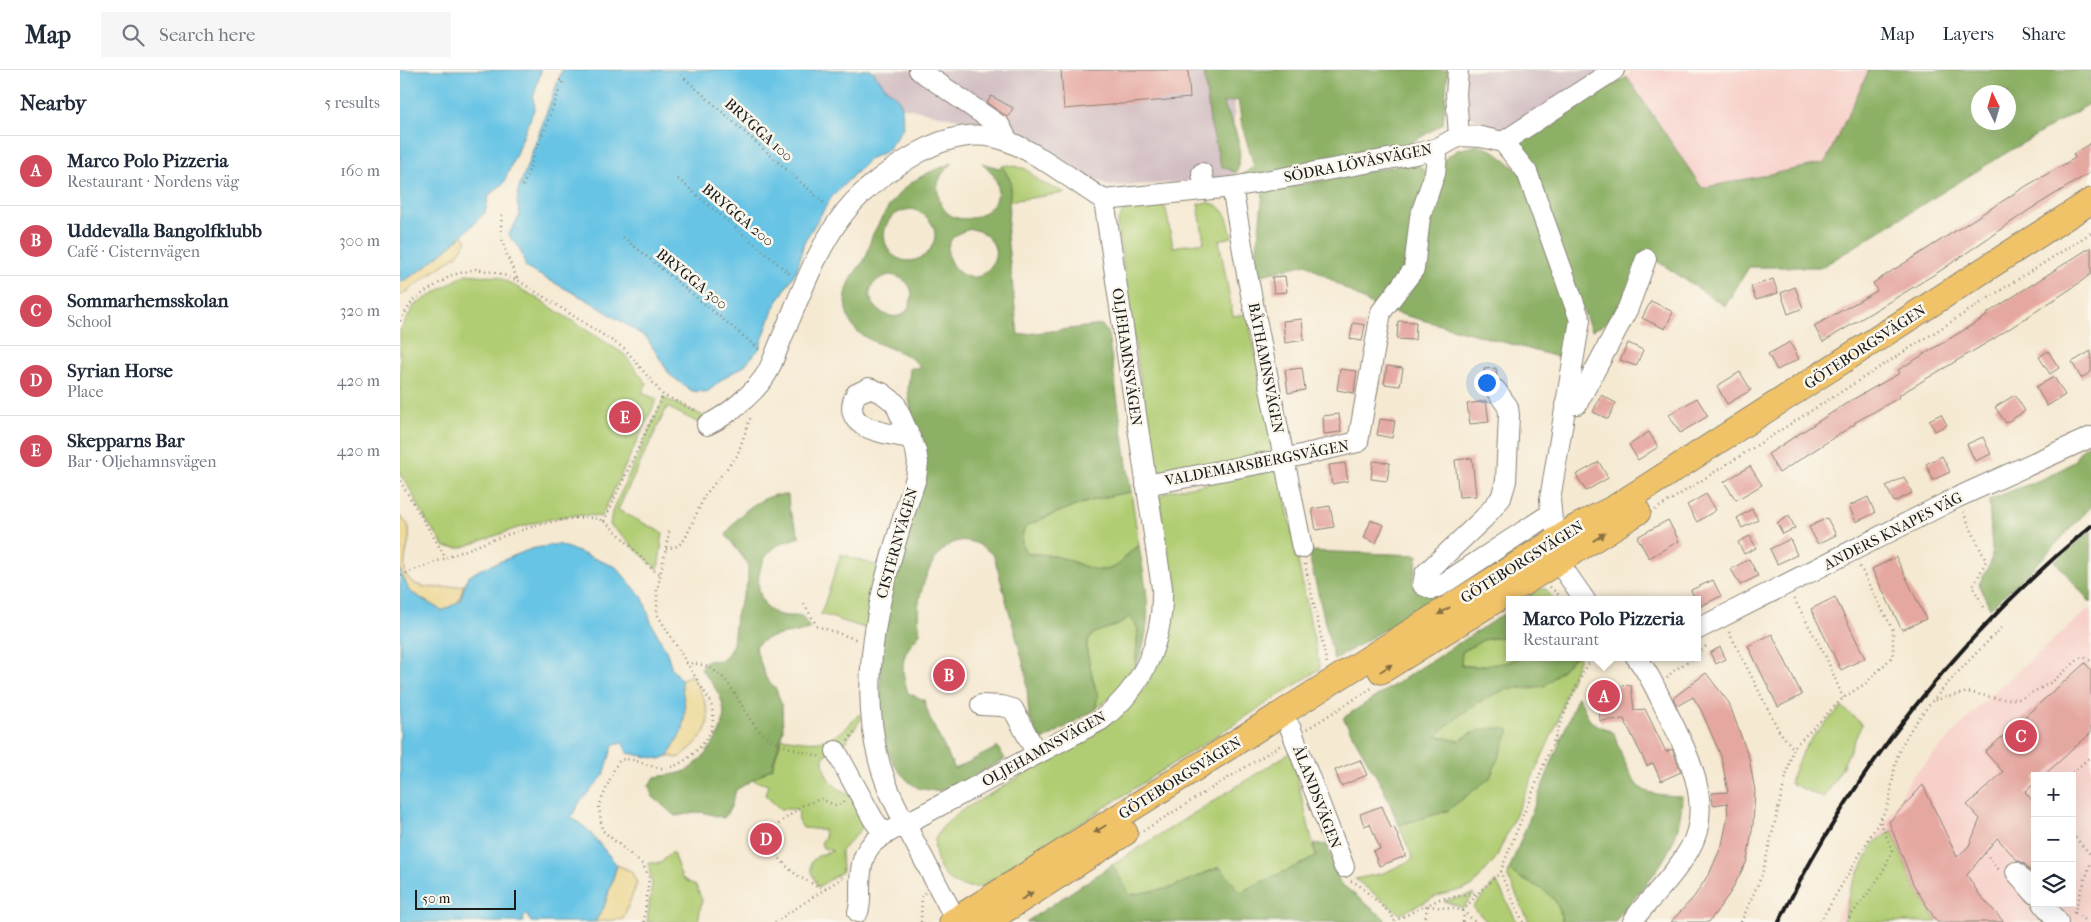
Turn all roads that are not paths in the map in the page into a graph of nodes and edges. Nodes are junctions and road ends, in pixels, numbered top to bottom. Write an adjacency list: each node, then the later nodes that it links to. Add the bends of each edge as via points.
1 (919, 70): 5 (street, via 1000,126)
2 (1458, 70): 4 (street)
3 (1614, 70): 6 (street)
4 (1459, 136): 6 (street, via 1481,136); 7 (street, SÖDRA LÖVÅSVÄGEN)
5 (1008, 141): 9 (street); 15 (street, via 977,135 949,139 901,163 863,194 840,218 823,248 766,374 748,394)
6 (1503, 142): 14 (street, via 1527,172 1580,320)
7 (1438, 148): 8 (street, SÖDRA LÖVÅSVÄGEN); 18 (street, VALDEMARSBERGSVÄGEN, via 1435,174 1420,217 1414,269 1381,312 1358,442)
8 (1232, 187): 9 (street, SÖDRA LÖVÅSVÄGEN, via 1204,182); 18 (street, BÅTHAMNSVÄGEN)
9 (1104, 200): 19 (street, OLJEHAMNSVÄGEN)
10 (2091, 201): 22 (main road, GÖTEBORGSVÄGEN, via 1614,508)
11 (2091, 219): 22 (main road, GÖTEBORGSVÄGEN, one-way to 11)
12 (1646, 259): 14 (street, via 1628,308 1577,404)
13 (1496, 390): 20 (street, via 1508,407 1509,415 1504,492 1494,508 1426,574 1423,584 1432,589 1440,586)
14 (1565, 405): 20 (street)
15 (712, 423)
16 (910, 438): 30 (street, CISTERNVÄGEN, via 918,463 916,478 887,569 874,645 871,692 874,740 883,775)
17 (2091, 438): 24 (street, ANDERS KNAPES VÄG, via 1956,498)
18 (1284, 459): 19 (street, VALDEMARSBERGSVÄGEN); 21 (street, BÅTHAMNSVÄGEN)
19 (1146, 485): 29 (street, OLJEHAMNSVÄGEN, via 1162,601 1155,649 1134,686 1114,709)
20 (1550, 514): 22 (street)
21 (1302, 548)
22 (1559, 550): 23 (street); 27 (main road, GÖTEBORGSVÄGEN, one-way to 22); 38 (main road, GÖTEBORGSVÄGEN, one-way to 38)
23 (1583, 596)
24 (1701, 627)
25 (1641, 661): 40 (street, via 1687,753 1696,782 1700,812 1690,849)
26 (981, 706): 29 (street, via 1006,706 1016,712)
27 (1292, 732): 32 (street, ÅLANDSVÄGEN); 39 (main road, GÖTEBORGSVÄGEN, one-way to 27)
28 (836, 751): 31 (street)
29 (1037, 754): 30 (street, OLJEHAMNSVÄGEN)
30 (905, 824): 31 (street, OLJEHAMNSVÄGEN); 38 (street)
31 (884, 834): 36 (street, OLJEHAMNSVÄGEN, via 868,845)
32 (1344, 867)
33 (2016, 872): 34 (street)
34 (2031, 889)
35 (2049, 907): 37 (street)
36 (858, 912)
37 (2066, 918)
38 (955, 921)
39 (986, 922)
40 (1633, 922)

